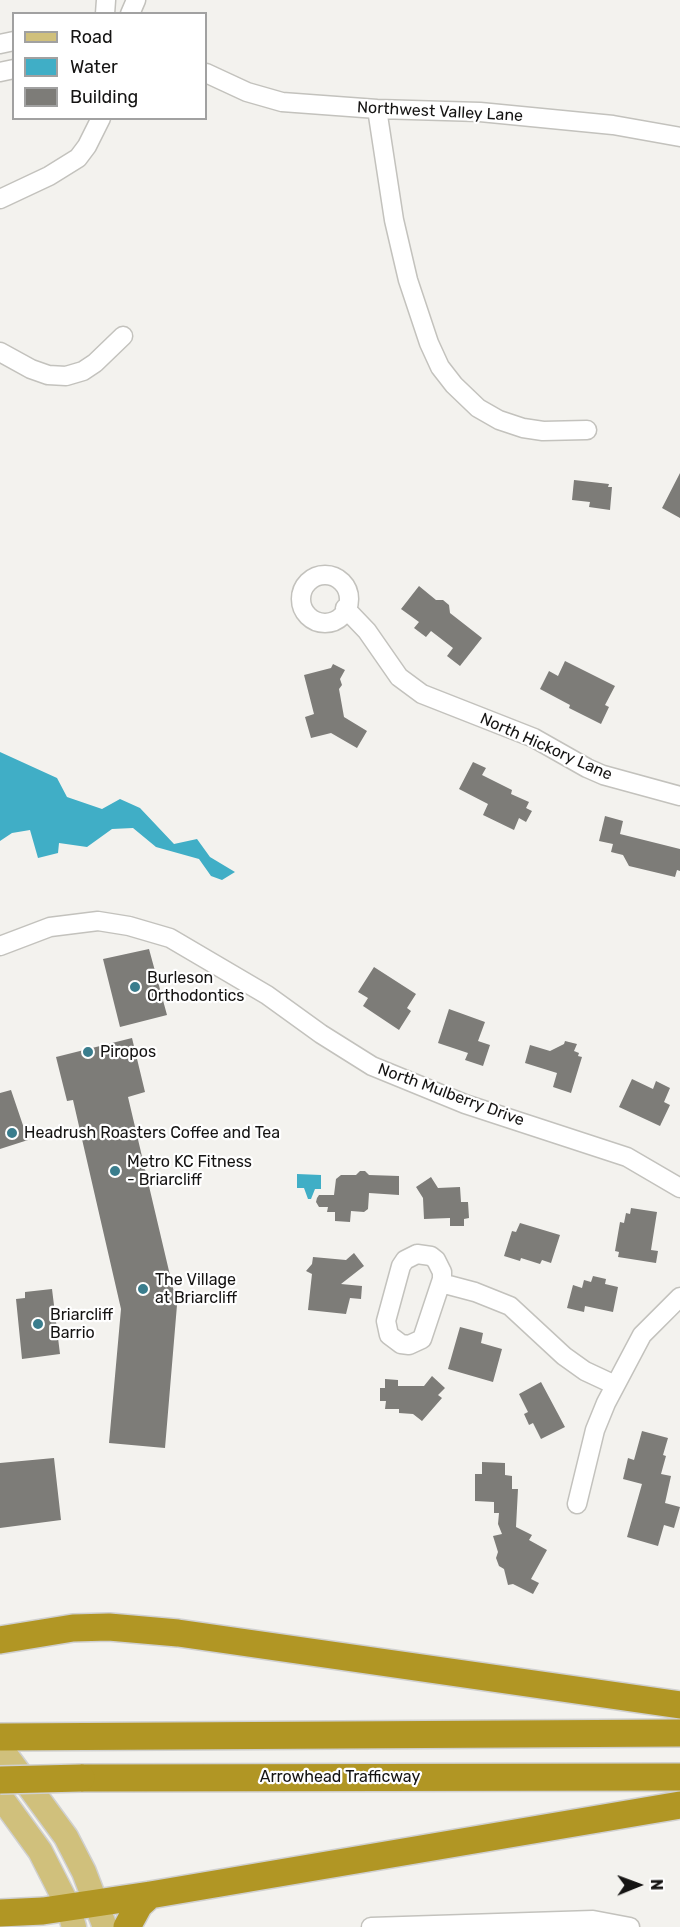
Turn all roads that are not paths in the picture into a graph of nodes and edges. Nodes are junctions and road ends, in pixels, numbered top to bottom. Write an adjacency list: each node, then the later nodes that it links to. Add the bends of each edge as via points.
1 (207, 73): 2 (street, Northwest Valley Lane, via 247,92 282,102)
2 (376, 109): 4 (street, Northwest Valley Lane, via 502,114 613,125); 8 (street, via 408,280 440,367 477,408 499,420 543,432)
3 (100, 120): 5 (street, via 78,158)
4 (680, 138)
5 (0, 199)
6 (123, 336): 7 (street, via 89,367 66,376 48,375)
7 (0, 352)
8 (587, 430)
9 (345, 608): 10 (street, North Hickory Lane, via 399,677 422,694 534,738 603,775)
10 (680, 796)
11 (0, 946): 12 (street, North Mulberry Drive, via 50,927 98,921 170,938 267,995 372,1066 465,1104 627,1157)
12 (680, 1188)
13 (441, 1283): 13 (street, via 440,1266 430,1256 417,1254 400,1266 386,1321 394,1341 409,1345 422,1339); 15 (street, via 510,1306 564,1356)
14 (680, 1297): 15 (street, via 642,1335)
15 (615, 1385): 16 (street, via 595,1430)
16 (577, 1504)
17 (0, 1640): 18 (highway, via 73,1628 178,1633)
18 (680, 1705)
19 (680, 1733): 20 (highway)
20 (0, 1737)
21 (0, 1748): 28 (main road, via 66,1837)
22 (680, 1777): 23 (highway, Arrowhead Trafficway, bridge)
23 (0, 1780)
24 (0, 1796): 29 (main road, via 40,1851)
25 (680, 1805): 26 (highway)
26 (150, 1895): 28 (highway); 31 (highway, via 139,1905)
27 (0, 1913): 29 (highway, via 43,1911)
28 (101, 1915): 29 (highway)
29 (71, 1916)
30 (519, 1925): 32 (street); 33 (street, via 592,1920)
31 (127, 1927)
32 (371, 1927)
33 (630, 1927)

